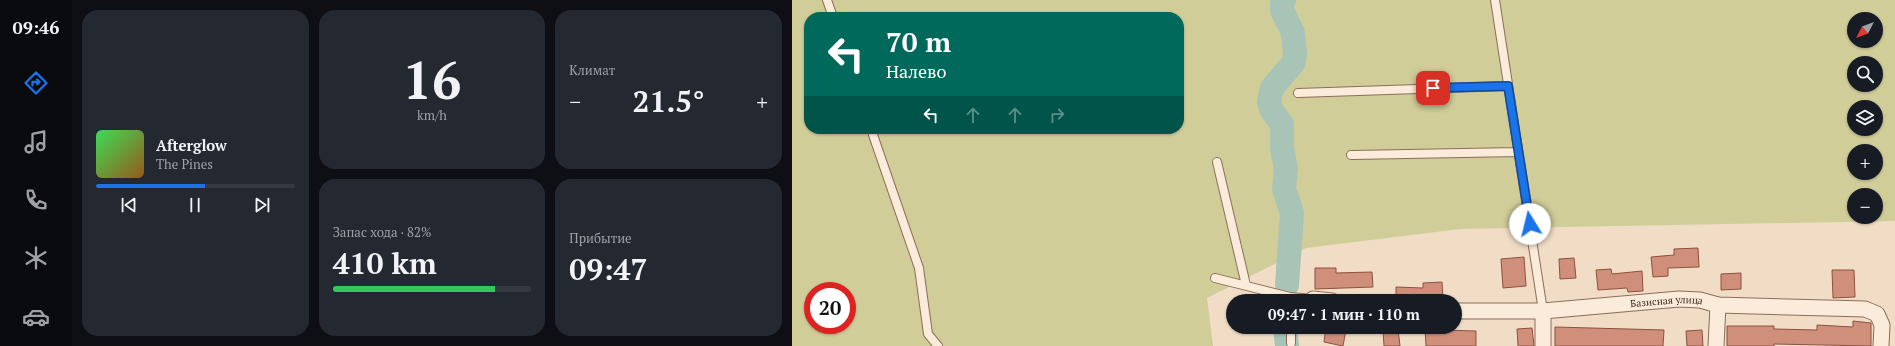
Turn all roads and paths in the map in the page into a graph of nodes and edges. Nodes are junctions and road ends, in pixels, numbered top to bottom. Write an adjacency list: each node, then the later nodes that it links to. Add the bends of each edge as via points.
1 (827, 0): 3 (lane)
2 (1495, 0): 4 (lane)
3 (831, 12)
4 (1508, 86): 5 (lane); 7 (lane)
5 (1298, 93)
6 (873, 134): 18 (lane, via 919,268 928,334)
7 (1518, 152): 8 (lane); 15 (lane)
8 (1351, 155)
9 (1217, 162): 11 (lane)
10 (1215, 278): 11 (lane)
11 (1246, 285): 12 (lane)
12 (1274, 294)
13 (1718, 305): 15 (street, Базисная улица, via 1700,300 1679,299); 20 (street); 21 (street, Базисная улица, via 1865,309 1877,314 1882,325)
14 (1462, 311): 15 (street, Базисная улица)
15 (1543, 311): 19 (street)
16 (1290, 334): 17 (lane)
17 (1291, 343)
18 (938, 346)
19 (1543, 346)
20 (1716, 346)
21 (1881, 346)

